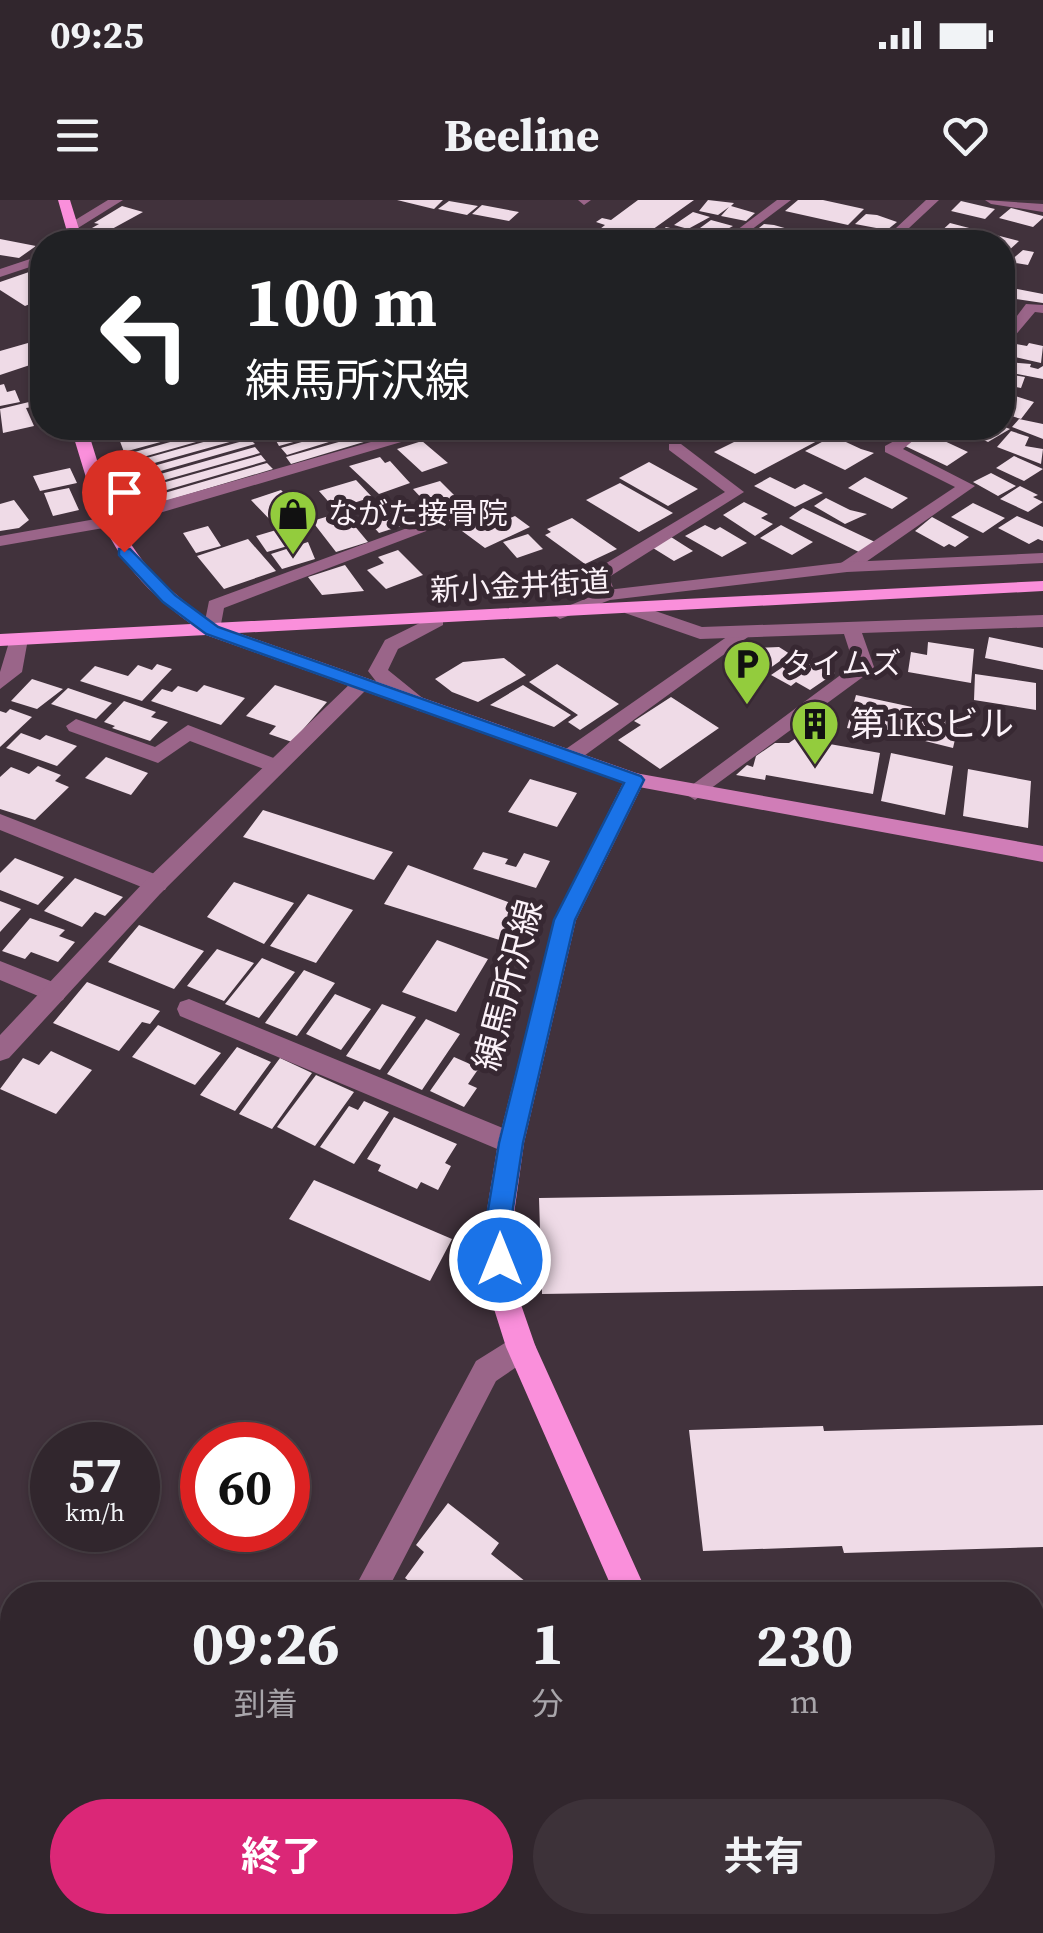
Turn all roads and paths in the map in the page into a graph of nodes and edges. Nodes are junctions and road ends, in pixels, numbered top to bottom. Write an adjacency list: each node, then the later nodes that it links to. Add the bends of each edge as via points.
1 (64, 200): 7 (main road)
2 (118, 200): 7 (street)
3 (785, 200): 9 (street)
4 (933, 200): 10 (street)
5 (991, 200): 6 (street)
6 (1043, 208)
7 (73, 225): 8 (main road)
8 (74, 230)
9 (743, 230)
10 (900, 230)
11 (30, 263): 12 (street)
12 (0, 273)
13 (1043, 309): 14 (street, via 1032,308)
14 (1015, 327)
15 (83, 440): 20 (main road)
16 (391, 440): 20 (street)
17 (905, 440): 23 (street, via 891,449 967,486)
18 (676, 447): 25 (street, via 736,492 599,575)
19 (492, 503): 31 (street, via 215,605)
20 (109, 522): 21 (street); 31 (main road, via 142,575)
21 (0, 542)
22 (1043, 558): 23 (street)
23 (848, 567): 25 (street)
24 (1043, 586): 26 (main road, 新小金井街道)
25 (607, 595): 27 (street)
26 (632, 610): 27 (main road, 新小金井街道); 32 (street, via 700,632)
27 (560, 613): 29 (main road, 新小金井街道)
28 (1043, 620): 30 (street)
29 (436, 621): 31 (main road, 新小金井街道); 36 (street, via 390,643 380,656 378,671 389,686)
30 (852, 630): 32 (street); 41 (street, via 864,668)
31 (212, 631): 33 (main road, 新小金井街道); 35 (main road)
32 (741, 633): 38 (street)
33 (10, 640): 34 (street, via 12,672)
34 (0, 682)
35 (360, 685): 36 (main road); 39 (street)
36 (418, 706): 38 (main road)
37 (76, 726): 39 (street, via 158,756 188,732)
38 (570, 756): 40 (main road)
39 (277, 766): 44 (street)
40 (635, 780): 41 (street); 49 (main road, 練馬所沢線, via 565,920)
41 (694, 793): 43 (street)
42 (0, 822): 44 (street)
43 (1043, 854)
44 (157, 884): 46 (street)
45 (0, 970): 46 (street)
46 (54, 993): 48 (street)
47 (188, 1009): 49 (street)
48 (0, 1052)
49 (511, 1143): 50 (main road, 練馬所沢線, via 498,1228 502,1293)
50 (521, 1347): 51 (street, via 486,1370); 52 (main road, 練馬所沢線)
51 (375, 1582)
52 (626, 1582)

